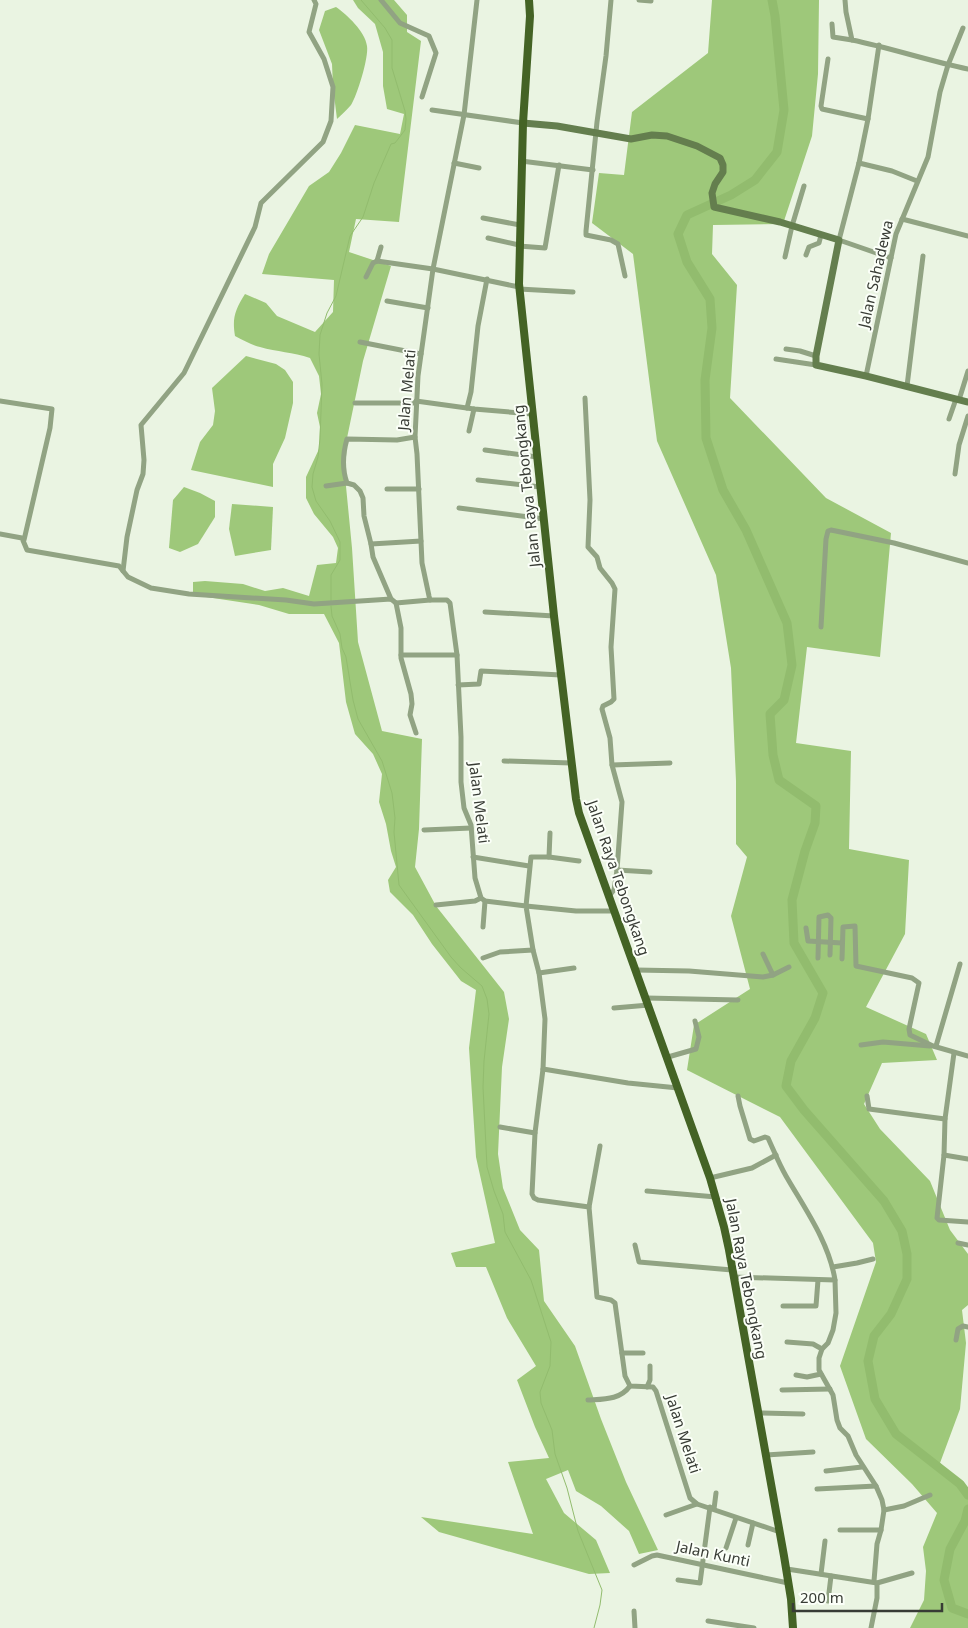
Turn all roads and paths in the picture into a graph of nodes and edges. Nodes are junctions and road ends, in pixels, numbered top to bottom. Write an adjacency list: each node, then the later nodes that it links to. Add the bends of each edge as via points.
1 (314, 0): 91 (street, via 316,4 309,32 324,59 333,87 331,121 322,142 261,203 255,227 184,373 141,425 143,474 127,537)
2 (381, 0): 16 (street, via 400,23 429,36 436,53)
3 (477, 0): 18 (street, Jalan Melati)
4 (529, 0): 20 (main road, Jalan Raya Tebongkang)
5 (611, 0): 21 (street)
6 (639, 0): 8 (street)
7 (845, 0): 11 (street)
8 (651, 1)
9 (832, 24): 11 (street, via 833,37)
10 (963, 28): 14 (street, Jalan Sahadewa)
11 (852, 40): 12 (street)
12 (879, 45): 14 (street); 19 (street)
13 (828, 58): 19 (street, via 822,109)
14 (948, 65): 15 (street); 28 (street, Jalan Sahadewa, via 928,157)
15 (968, 69)
16 (422, 97)
17 (432, 110): 18 (street)
18 (464, 116): 20 (street); 23 (street, Jalan Melati)
19 (868, 119): 24 (street)
20 (523, 122): 21 (street); 22 (main road, Jalan Raya Tebongkang)
21 (597, 133): 27 (street); 33 (street, via 631,139 667,136 708,152 720,158 723,165 723,172 712,192 714,207)
22 (521, 161): 25 (street); 32 (main road, Jalan Raya Tebongkang)
23 (454, 163): 26 (street); 45 (street, Jalan Melati)
24 (859, 163): 28 (street); 37 (street)
25 (559, 166): 27 (street); 38 (street, via 545,248)
26 (480, 168)
27 (593, 170): 46 (street, via 586,234 618,244)
28 (917, 181): 31 (street, Jalan Sahadewa)
29 (804, 186): 33 (street)
30 (483, 218): 32 (street)
31 (902, 218): 35 (street); 43 (street, Jalan Sahadewa)
32 (520, 225): 38 (main road, Jalan Raya Tebongkang)
33 (792, 226): 34 (street); 42 (street)
34 (821, 235): 37 (street); 40 (street, via 819,243 809,247)
35 (968, 236)
36 (488, 238): 38 (street)
37 (839, 240): 43 (street); 56 (street)
38 (519, 245): 49 (main road, Jalan Raya Tebongkang)
39 (381, 247): 44 (street)
40 (806, 255)
41 (923, 256): 61 (street)
42 (784, 257)
43 (891, 258): 60 (street, Jalan Sahadewa)
44 (377, 262): 45 (street); 47 (street, via 373,263)
45 (433, 269): 48 (street); 52 (street, Jalan Melati)
46 (625, 276)
47 (366, 277)
48 (487, 279): 49 (street); 68 (street)
49 (519, 288): 50 (street); 70 (main road, Jalan Raya Tebongkang)
50 (574, 292)
51 (387, 301): 52 (street)
52 (428, 308): 55 (street, Jalan Melati)
53 (360, 342): 55 (street)
54 (786, 349): 56 (street)
55 (421, 354): 65 (street, Jalan Melati)
56 (816, 356): 58 (street)
57 (776, 359): 58 (street)
58 (816, 365): 60 (street)
59 (968, 372): 63 (street)
60 (866, 376): 61 (street)
61 (907, 386): 63 (street)
62 (586, 398): 105 (street, via 590,500 588,547 599,559 600,568 612,584 615,595 614,699 602,709 610,738)
63 (958, 400): 66 (street); 72 (street)
64 (0, 401): 87 (street, via 52,409)
65 (416, 402): 67 (street); 68 (street); 74 (street, Jalan Melati)
66 (968, 402)
67 (355, 403)
68 (467, 408): 69 (street)
69 (474, 409): 70 (street); 73 (street)
70 (532, 414): 76 (main road, Jalan Raya Tebongkang)
71 (968, 416): 77 (street)
72 (949, 419)
73 (469, 431)
74 (415, 437): 79 (street, via 347,439 343,460); 83 (street, Jalan Melati)
75 (485, 450): 76 (street)
76 (538, 457): 81 (main road, Jalan Raya Tebongkang)
77 (955, 474)
78 (478, 480): 81 (street)
79 (347, 483): 80 (street); 89 (street, via 360,491)
80 (326, 486)
81 (541, 487): 85 (main road, Jalan Raya Tebongkang)
82 (387, 489): 83 (street)
83 (419, 489): 88 (street, Jalan Melati)
84 (459, 508): 85 (street)
85 (544, 519): 95 (main road, Jalan Raya Tebongkang)
86 (0, 534): 87 (street)
87 (24, 540): 91 (street, via 28,550 118,566)
88 (421, 541): 89 (street); 92 (street, Jalan Melati)
89 (371, 544): 93 (street)
90 (968, 563): 96 (street, via 831,530 826,539)
91 (123, 571): 93 (street, via 128,577 151,588 189,594 314,604)
92 (430, 600): 93 (street); 98 (street, Jalan Melati, via 450,601)
93 (394, 601): 97 (street, via 401,628)
94 (485, 612): 95 (street)
95 (554, 616): 99 (main road, Jalan Raya Tebongkang)
96 (821, 626)
97 (401, 655): 98 (street); 101 (street)
98 (457, 655): 100 (street, Jalan Melati)
99 (561, 675): 100 (street, via 481,671 479,684); 104 (main road, Jalan Raya Tebongkang)
100 (458, 684): 106 (street, Jalan Melati, via 461,782)
101 (416, 733)
102 (504, 761): 104 (street)
103 (670, 762): 105 (street)
104 (572, 763): 115 (main road, Jalan Raya Tebongkang, via 577,805)
105 (612, 764): 113 (street, via 622,802)
106 (471, 828): 107 (street); 109 (street, Jalan Melati)
107 (424, 830)
108 (550, 833): 110 (street)
109 (473, 857): 112 (street); 116 (street, Jalan Melati, via 475,878)
110 (549, 857): 111 (street); 112 (street, via 532,856)
111 (579, 861)
112 (529, 866): 118 (street)
113 (617, 870): 114 (street); 115 (street)
114 (650, 872)
115 (610, 896): 119 (main road, Jalan Raya Tebongkang)
116 (483, 900): 117 (street); 118 (street); 120 (street, Jalan Melati)
117 (436, 905)
118 (526, 906): 119 (street); 125 (street)
119 (615, 911): 134 (main road, Jalan Raya Tebongkang)
120 (483, 927)
121 (806, 928): 122 (street, via 808,941)
122 (819, 941): 123 (street); 123 (street, via 819,917 828,916 831,918); 129 (street)
123 (831, 942): 124 (street); 127 (street)
124 (842, 943): 130 (street); 142 (street, via 843,927 855,926 856,966 917,980 909,1033)
125 (533, 950): 128 (street, via 500,952); 135 (street)
126 (763, 954): 136 (street)
127 (830, 955)
128 (483, 958)
129 (818, 958)
130 (842, 960)
131 (960, 964): 142 (street)
132 (789, 967): 136 (street)
133 (574, 968): 135 (street)
134 (636, 970): 136 (street, via 758,977); 138 (main road, Jalan Raya Tebongkang)
135 (539, 973): 146 (street, via 545,1019)
136 (773, 974)
137 (738, 1000): 138 (street)
138 (648, 1002): 139 (street); 145 (main road, Jalan Raya Tebongkang)
139 (614, 1008)
140 (695, 1021): 145 (street, via 699,1037 696,1049)
141 (861, 1045): 142 (street, via 883,1042)
142 (934, 1046): 143 (street)
143 (954, 1053): 144 (street); 150 (street)
144 (968, 1056)
145 (668, 1057): 147 (main road, Jalan Raya Tebongkang)
146 (543, 1070): 147 (street); 152 (street)
147 (678, 1088): 157 (main road, Jalan Raya Tebongkang)
148 (738, 1096): 154 (street, via 750,1139 767,1137)
149 (867, 1096): 150 (street, via 870,1109)
150 (945, 1119): 155 (street)
151 (500, 1127): 152 (street)
152 (535, 1133): 160 (street, via 534,1198)
153 (600, 1146): 160 (street)
154 (776, 1155): 157 (street, via 752,1168); 166 (street, via 813,1220)
155 (944, 1155): 156 (street); 161 (street, via 937,1218)
156 (968, 1159)
157 (710, 1178): 159 (main road, Jalan Raya Tebongkang)
158 (647, 1191): 159 (street)
159 (716, 1197): 167 (main road, Jalan Raya Tebongkang)
160 (589, 1208): 175 (street, via 597,1297 615,1303)
161 (968, 1222)
162 (958, 1243): 164 (street)
163 (635, 1245): 167 (street, via 639,1262)
164 (968, 1245)
165 (873, 1259): 166 (street)
166 (832, 1267): 169 (street)
167 (733, 1274): 168 (street); 185 (main road, Jalan Raya Tebongkang)
168 (818, 1280): 169 (street); 170 (street, via 816,1306)
169 (834, 1280): 174 (street, via 836,1313 833,1330)
170 (783, 1306)
171 (968, 1327): 172 (street, via 958,1329)
172 (956, 1340)
173 (787, 1342): 174 (street, via 815,1344)
174 (822, 1350): 178 (street, via 818,1363)
175 (622, 1353): 176 (street); 180 (street, via 625,1376)
176 (643, 1353)
177 (650, 1366): 181 (street)
178 (822, 1374): 179 (street); 182 (street)
179 (796, 1375)
180 (630, 1386): 181 (street, Jalan Melati); 184 (street, via 617,1397)
181 (647, 1387): 195 (street, Jalan Melati, via 656,1391 690,1498)
182 (830, 1389): 183 (street); 189 (street, via 840,1428 848,1436)
183 (782, 1390)
184 (588, 1400)
185 (758, 1413): 186 (street); 188 (main road, Jalan Raya Tebongkang)
186 (803, 1414)
187 (813, 1452): 188 (street)
188 (766, 1456): 203 (main road, Jalan Raya Tebongkang)
189 (862, 1466): 190 (street); 191 (street)
190 (826, 1471)
191 (876, 1486): 192 (street); 197 (street)
192 (817, 1489)
193 (716, 1493): 196 (street)
194 (930, 1495): 197 (street)
195 (695, 1502): 196 (street); 198 (street)
196 (712, 1508): 199 (street); 207 (street)
197 (884, 1510): 202 (street)
198 (666, 1515)
199 (736, 1518): 200 (street); 206 (street)
200 (753, 1523): 203 (street); 205 (street)
201 (840, 1530): 202 (street)
202 (881, 1530): 214 (street, via 877,1544)
203 (780, 1532): 209 (main road, Jalan Raya Tebongkang)
204 (825, 1541): 211 (street)
205 (748, 1545)
206 (726, 1548)
207 (703, 1564): 208 (street, Jalan Kunti, via 652,1556); 213 (street, via 699,1583); 215 (street, Jalan Kunti)
208 (634, 1565)
209 (787, 1569): 211 (street); 215 (main road, Jalan Raya Tebongkang)
210 (912, 1573): 214 (street)
211 (821, 1574): 212 (street)
212 (831, 1576): 214 (street); 216 (street)
213 (678, 1580)
214 (876, 1582): 222 (street, via 877,1598)
215 (788, 1583): 221 (main road, Jalan Raya Tebongkang)
216 (828, 1601)
217 (634, 1611): 219 (street)
218 (708, 1620): 220 (street)
219 (635, 1628)
220 (754, 1628)
221 (793, 1628)
222 (870, 1628)

